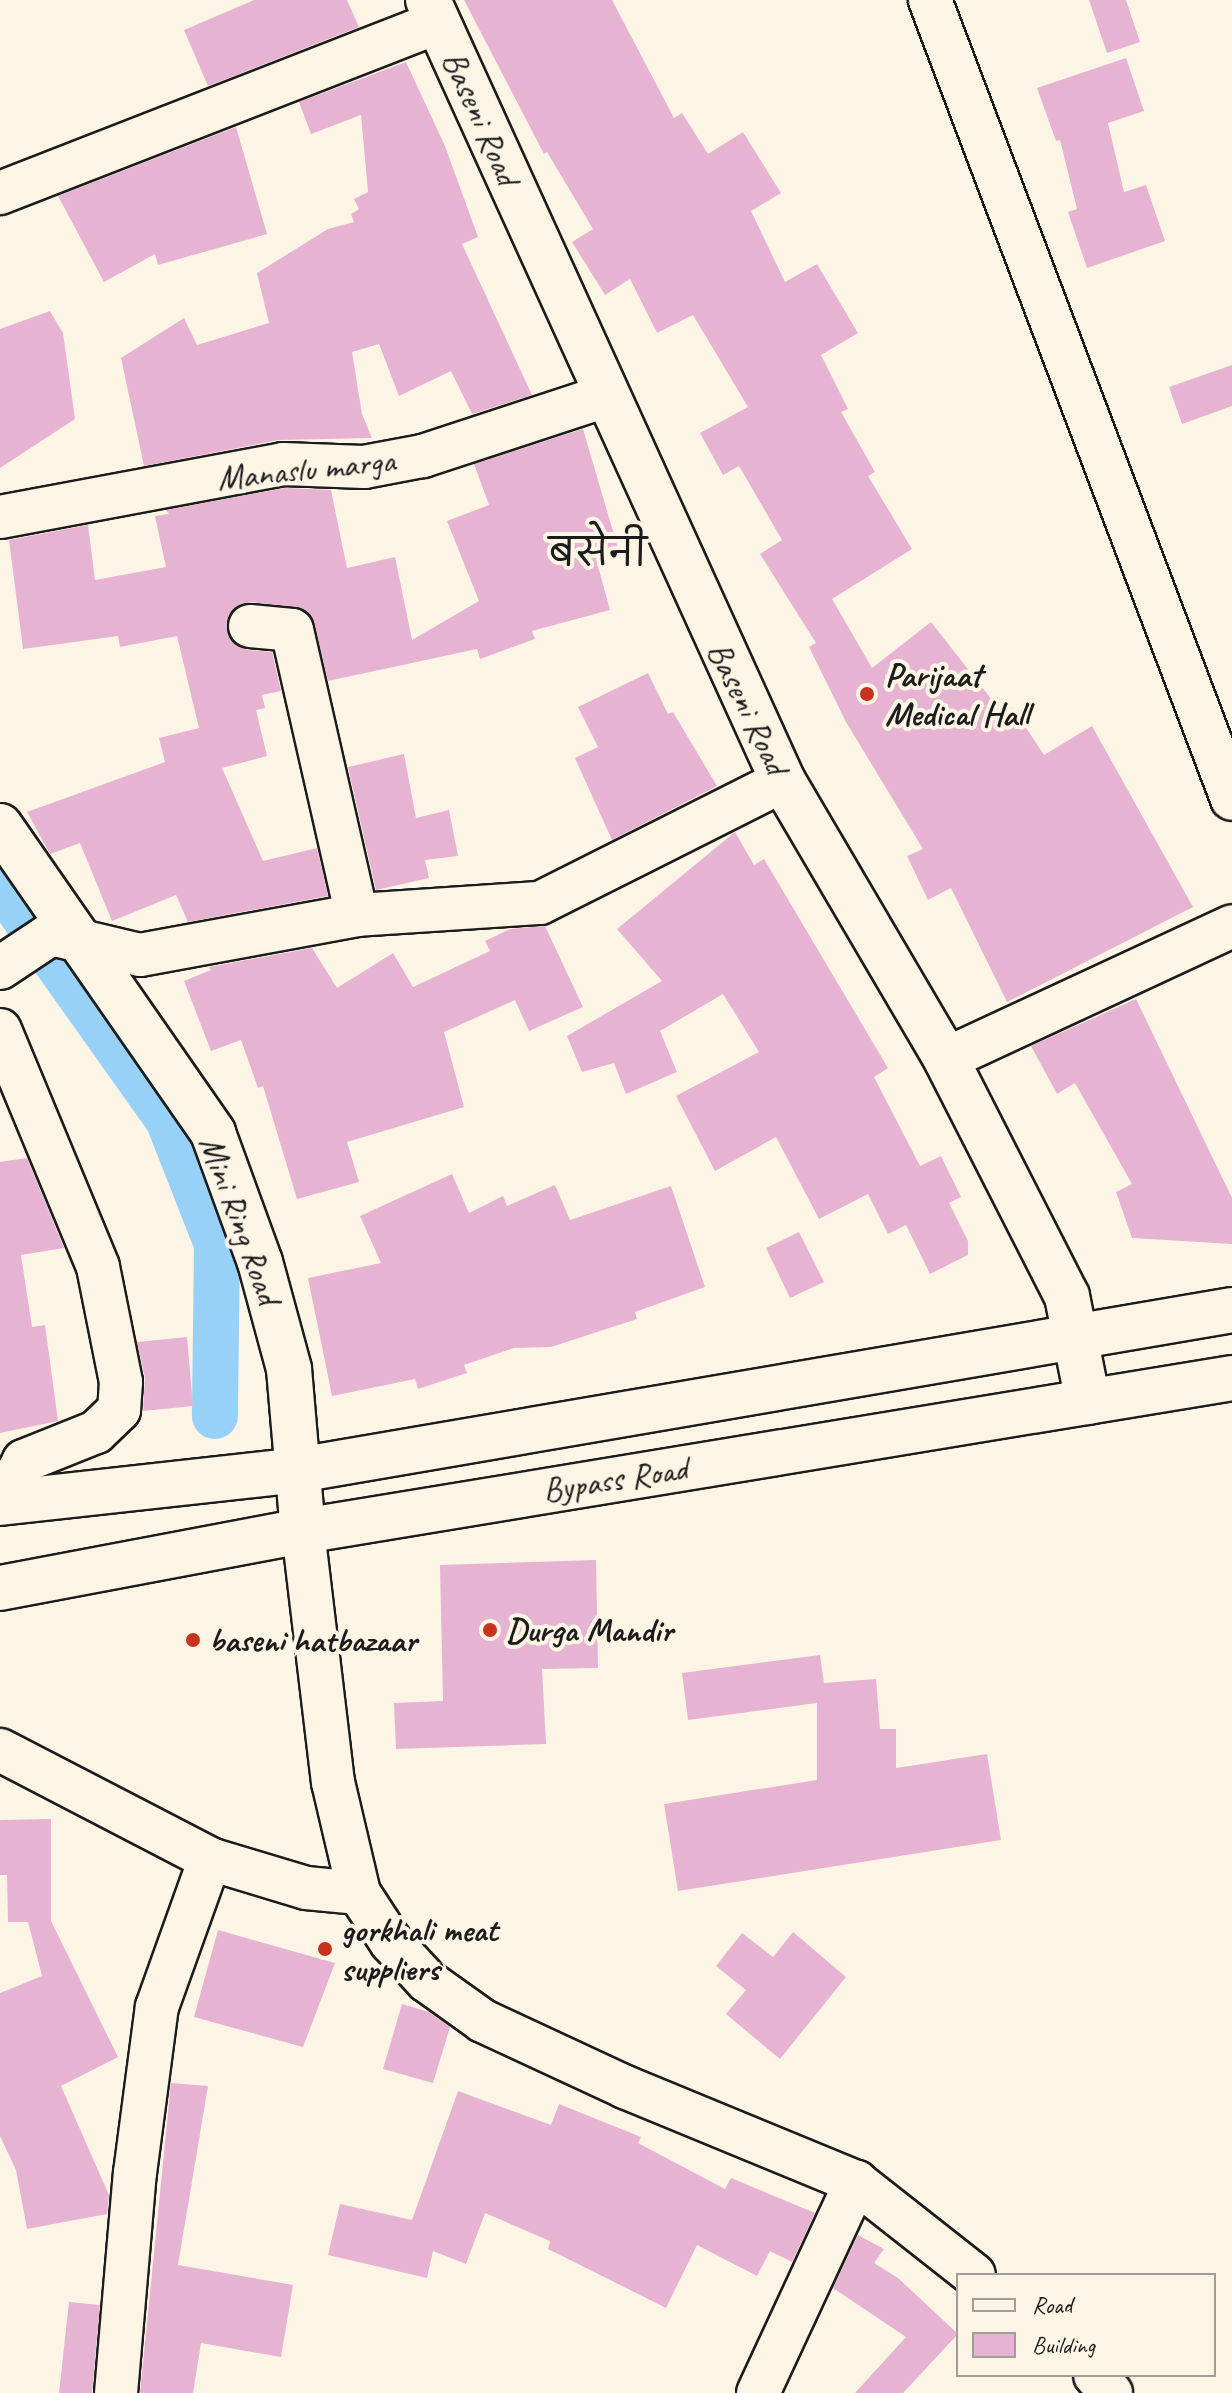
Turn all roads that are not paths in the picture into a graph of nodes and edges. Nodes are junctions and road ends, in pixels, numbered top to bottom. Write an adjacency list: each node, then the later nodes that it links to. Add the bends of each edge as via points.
1 (930, 0): 8 (street)
2 (433, 11): 3 (street); 4 (main road, Baseni Road)
3 (0, 193)
4 (605, 396): 5 (street, Manaslu marga, via 423,456 364,467 283,464); 7 (main road, Baseni Road)
5 (0, 517)
6 (250, 626): 10 (street, via 292,630)
7 (783, 781): 10 (street, via 540,903); 15 (main road, Baseni Road)
8 (1232, 799)
9 (0, 826): 12 (main road, Mini Ring Road)
10 (357, 915): 12 (street, via 140,955)
11 (1232, 926): 15 (street)
12 (64, 938): 13 (street); 20 (main road, Mini Ring Road, via 213,1133 260,1262 289,1369)
13 (5, 964)
14 (0, 1030): 21 (street, via 98,1267 121,1382 119,1410 96,1432 24,1461)
15 (946, 1059): 17 (main road, Baseni Road, via 1067,1296)
16 (1232, 1310): 17 (main road, Bypass Road)
17 (1078, 1337): 19 (main road, Baseni Road); 20 (main road, Bypass Road)
18 (1232, 1378): 19 (main road, Bypass Road)
19 (1088, 1402): 22 (main road, Bypass Road)
20 (298, 1470): 21 (main road, Bypass Road); 22 (main road, Mini Ring Road)
21 (8, 1501)
22 (303, 1531): 23 (main road, Bypass Road); 26 (street, via 333,1782)
23 (0, 1588)
24 (0, 1750): 25 (street)
25 (210, 1859): 26 (street, via 306,1888); 30 (street, via 157,2007 135,2173)
26 (359, 1893): 27 (street, via 391,1942 427,1981 483,2021)
27 (856, 2182): 28 (street); 31 (street)
28 (971, 2273)
29 (1097, 2377): 32 (street)
30 (116, 2393)
31 (758, 2393)
32 (1111, 2393)

